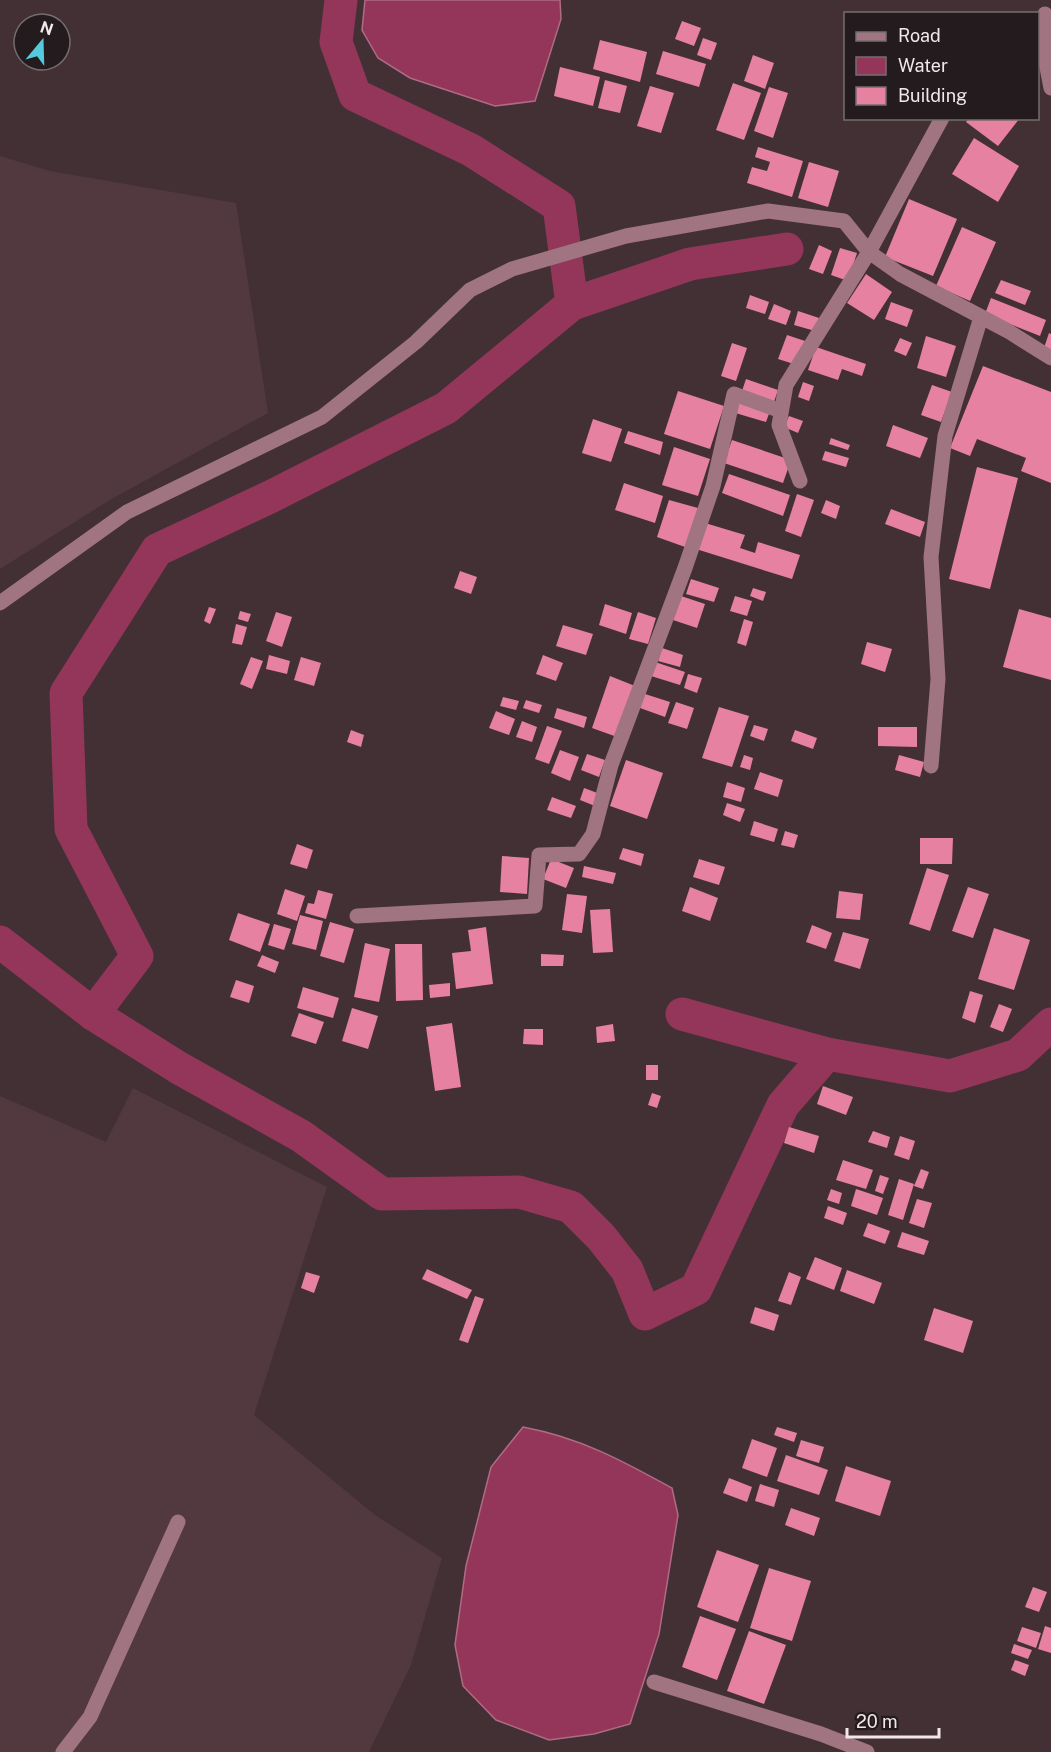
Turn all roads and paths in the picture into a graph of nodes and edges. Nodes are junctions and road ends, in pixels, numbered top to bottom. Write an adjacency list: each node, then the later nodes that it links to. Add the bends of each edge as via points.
1 (1045, 15): 2 (street)
2 (1051, 88)
3 (941, 120): 4 (street)
4 (869, 252): 5 (street, via 900,274); 7 (street, via 786,385); 9 (street, via 844,220 768,211 626,236 512,269 470,290 416,342 322,417 127,512)
5 (981, 317): 6 (street); 10 (street, via 945,436 933,546 938,679)
6 (1051, 358)
7 (781, 411): 8 (street, via 779,424); 11 (street, via 734,394 712,486 685,568 611,765 593,834 579,855 539,855 535,906)
8 (800, 481)
9 (0, 603)
10 (931, 766)
11 (357, 916)
12 (178, 1522): 14 (street, via 90,1717)
13 (654, 1682): 15 (street)
14 (63, 1752)
15 (867, 1752)

